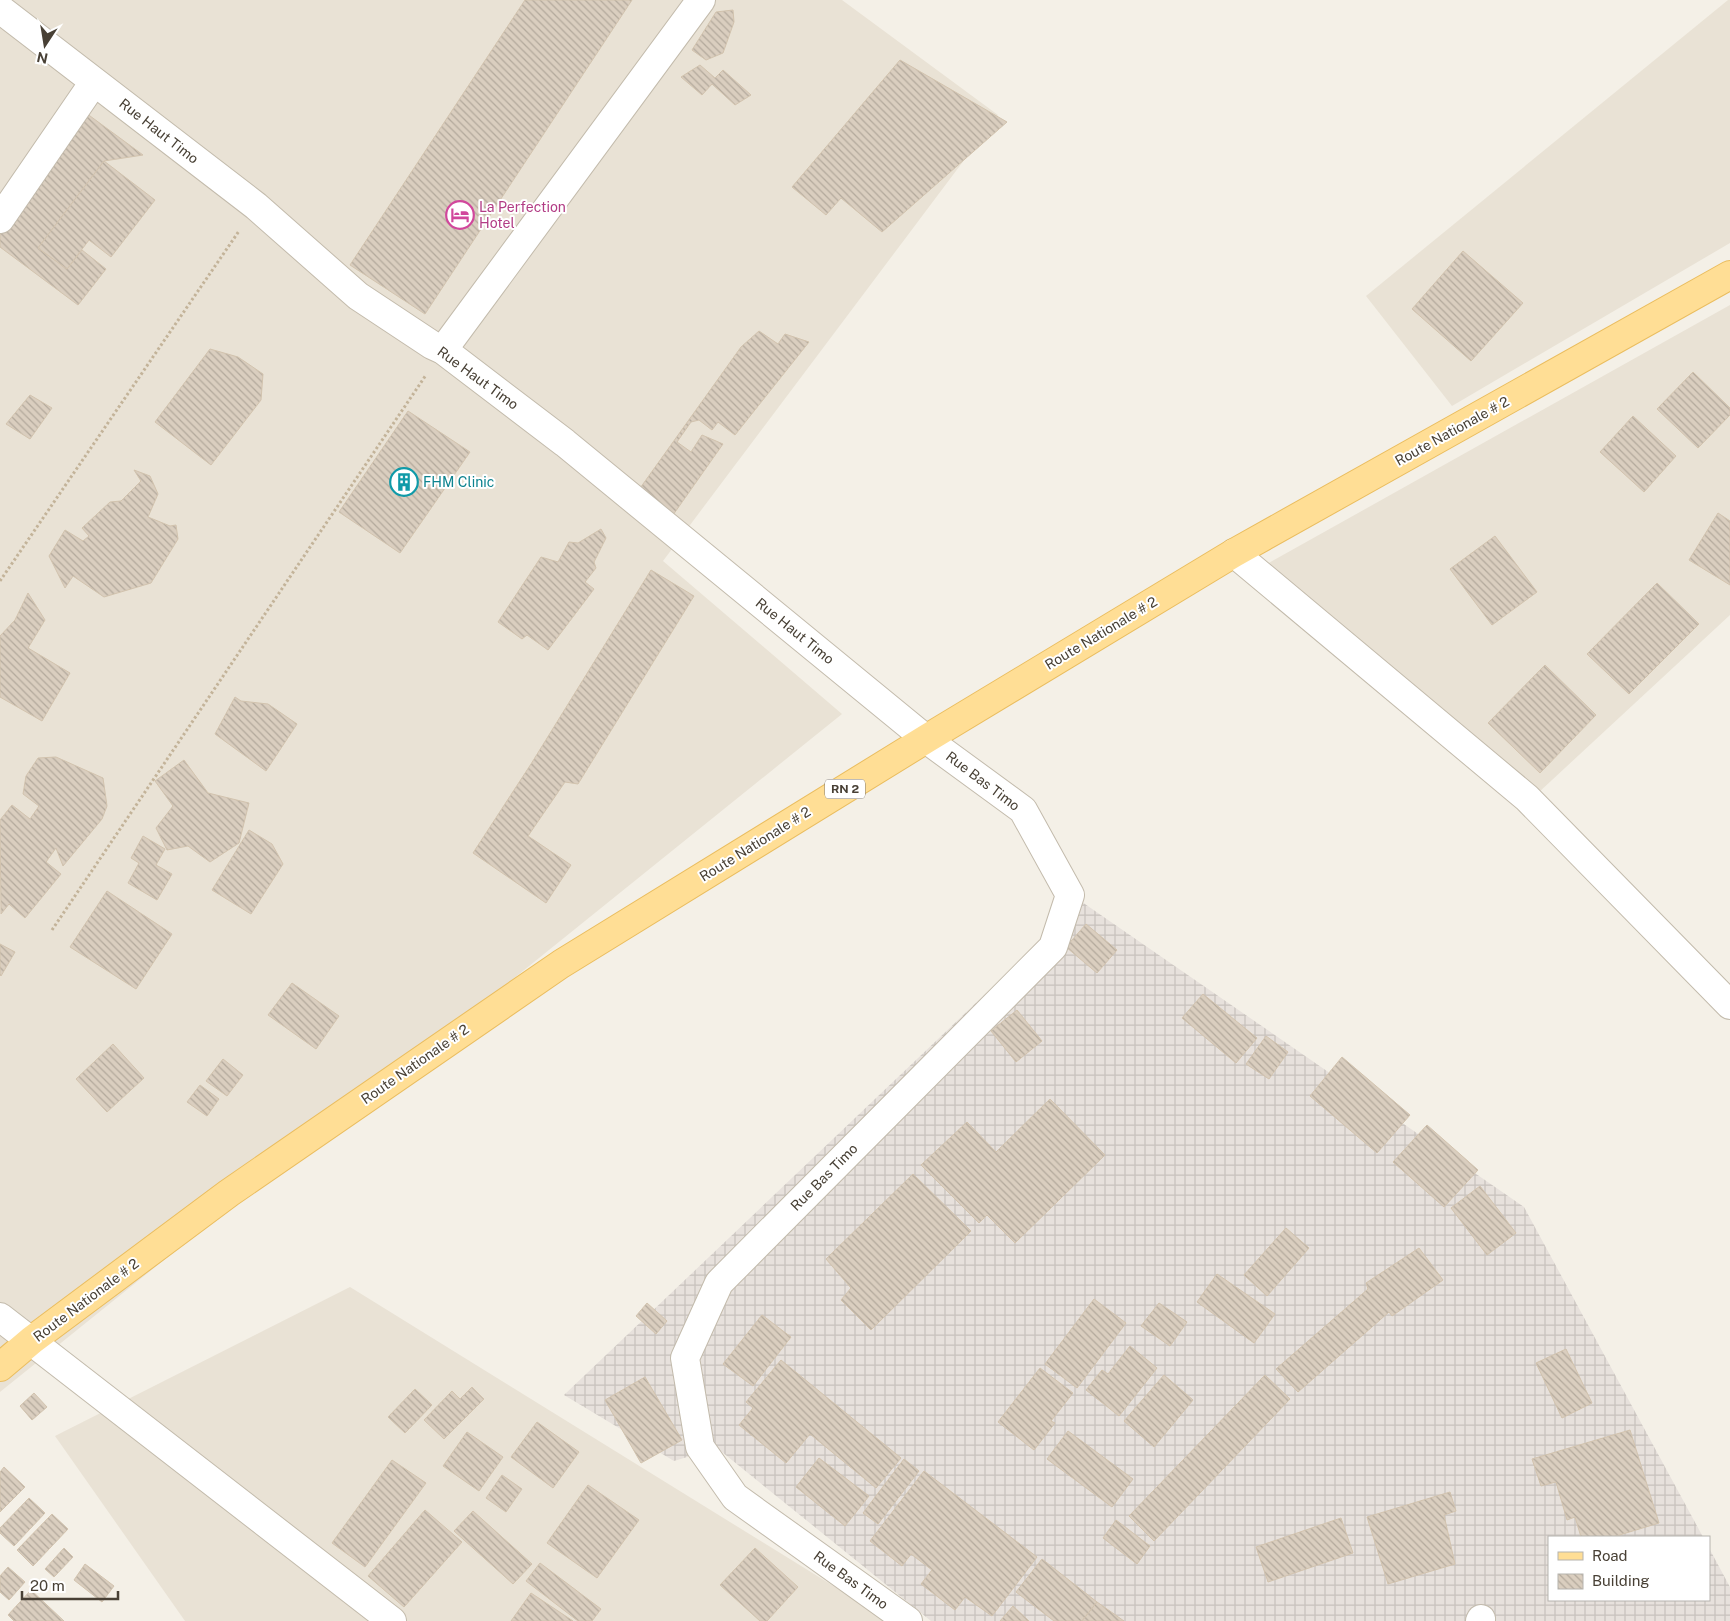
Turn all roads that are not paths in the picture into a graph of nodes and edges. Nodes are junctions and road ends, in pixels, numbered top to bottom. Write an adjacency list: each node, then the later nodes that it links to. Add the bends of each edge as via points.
1 (701, 0): 6 (street)
2 (0, 9): 3 (street, Rue Haut Timo)
3 (94, 82): 4 (street); 6 (street, Rue Haut Timo, via 256,206 358,296)
4 (0, 219)
5 (1730, 275): 7 (main road, Route Nationale # 2 / RN 2)
6 (443, 350): 8 (street, Rue Haut Timo, via 565,443)
7 (1234, 553): 8 (main road, Route Nationale # 2 / RN 2); 9 (street, via 1527,798)
8 (926, 739): 11 (main road, Route Nationale # 2 / RN 2, via 562,964 229,1193); 14 (street, Rue Bas Timo, via 1023,810 1070,895 1053,947 719,1283 685,1358 700,1447 735,1497)
9 (1730, 1005)
10 (0, 1317): 11 (street)
11 (32, 1340): 12 (main road, Route Nationale # 2 / RN 2); 13 (street)
12 (0, 1366)
13 (392, 1621)
14 (908, 1621)

